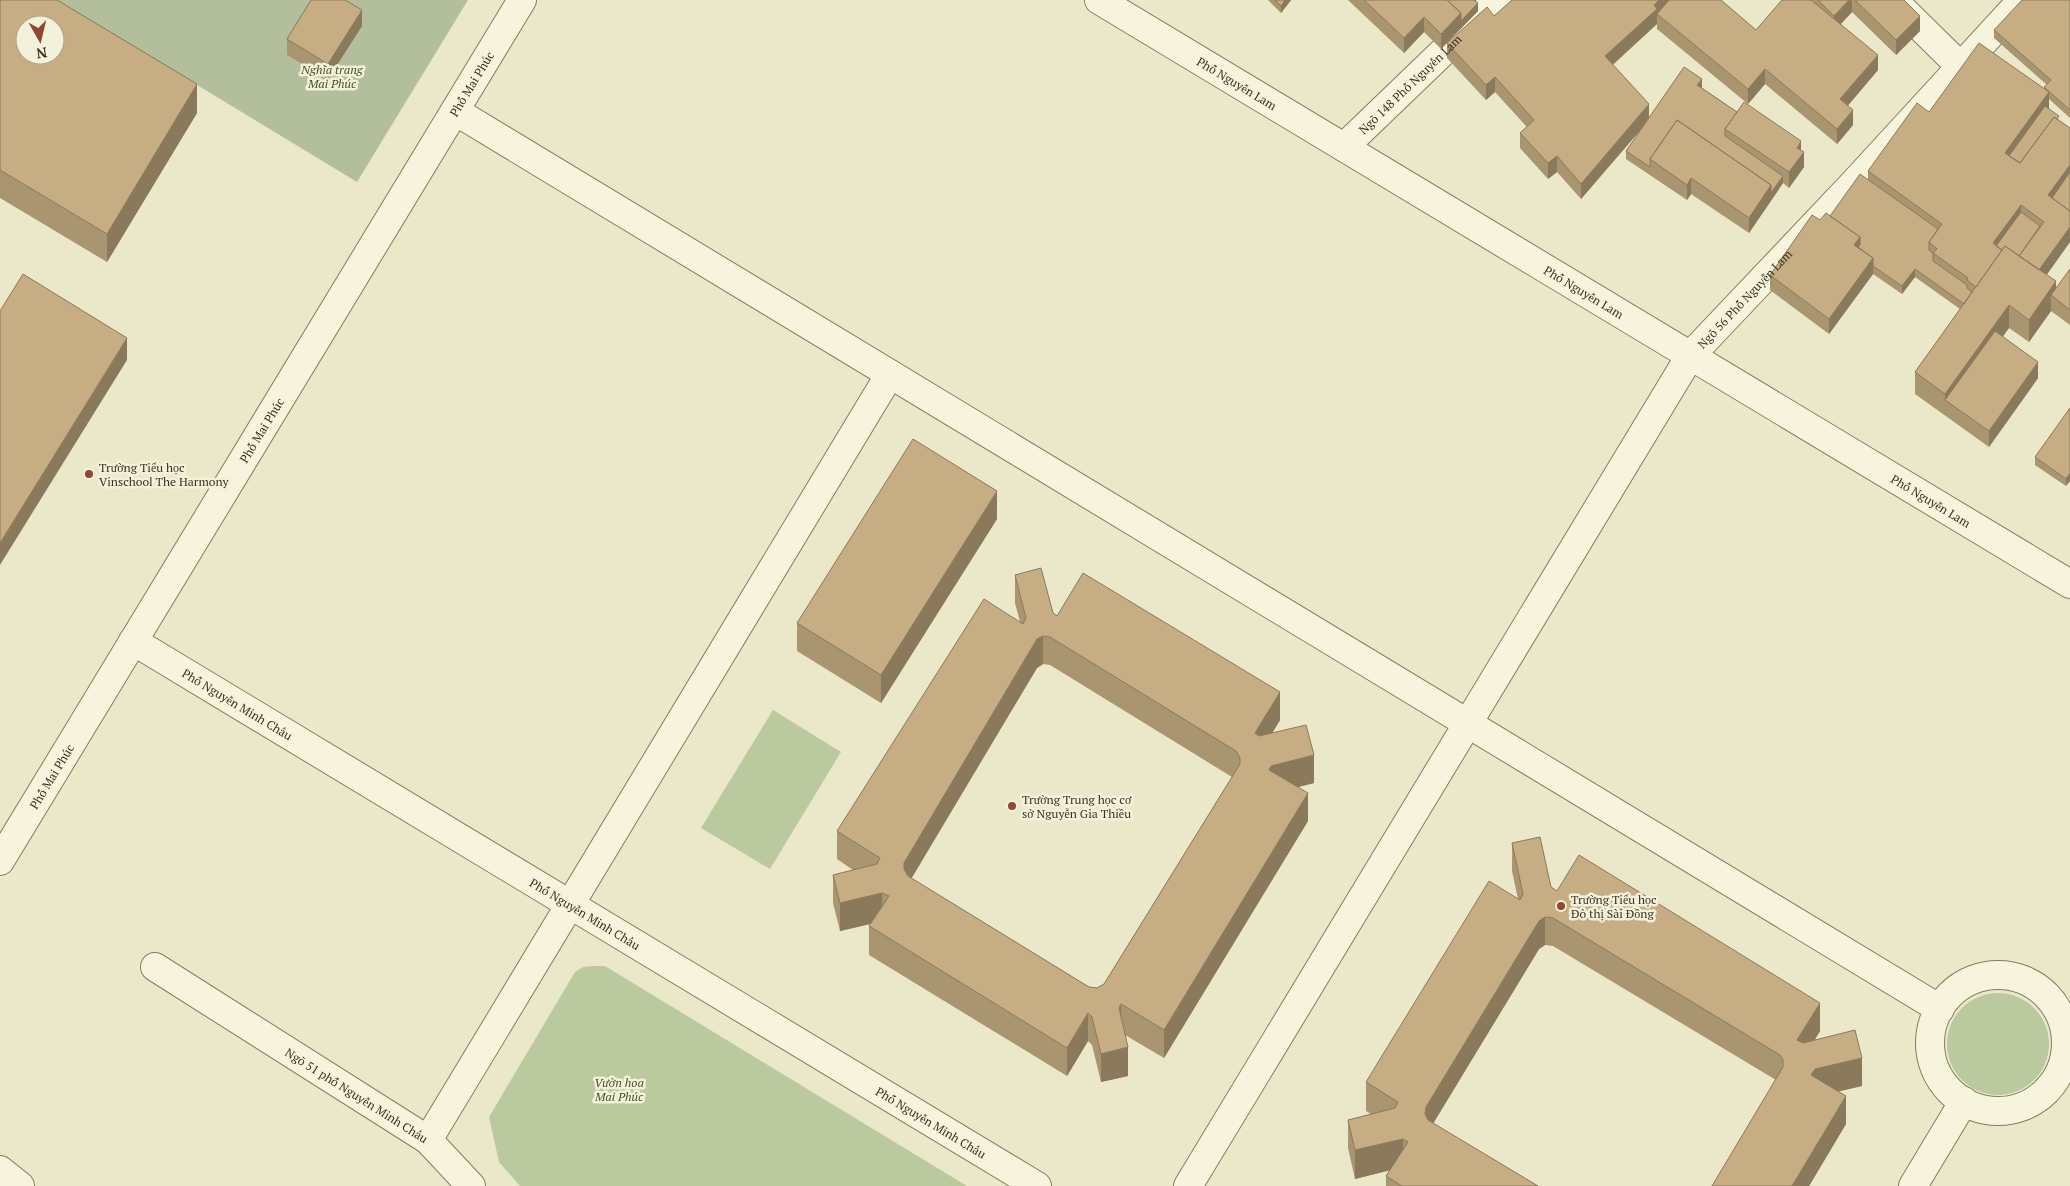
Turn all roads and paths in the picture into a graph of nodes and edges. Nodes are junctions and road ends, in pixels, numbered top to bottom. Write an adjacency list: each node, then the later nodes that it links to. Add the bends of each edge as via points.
1 (522, 0): 7 (street, Phố Mai Phúc)
2 (1100, 0): 8 (street, Phố Nguyễn Lam)
3 (1497, 0): 8 (street, Ngõ 148 Phố Nguyễn Lam)
4 (1893, 0): 6 (street)
5 (2022, 0): 6 (street, Ngõ 56 Phố Nguyễn Lam)
6 (1961, 67): 9 (street, Ngõ 56 Phố Nguyễn Lam)
7 (455, 111): 10 (street); 12 (street, Phố Mai Phúc)
8 (1344, 147): 9 (street, Phố Nguyễn Lam)
9 (1690, 356): 11 (street, Phố Nguyễn Lam); 13 (street, Ngõ 56 Phố Nguyễn Lam)
10 (890, 374): 13 (street); 15 (street, Ngõ 51 phố Nguyễn Minh Châu)
11 (2070, 584)
12 (133, 641): 14 (street, Phố Mai Phúc); 15 (street, Phố Nguyễn Minh Châu)
13 (1467, 724): 17 (street); 24 (street, Ngõ 56 Phố Nguyễn Lam)
14 (0, 861)
15 (570, 905): 19 (street, Ngõ 51 phố Nguyễn Minh Châu); 23 (street, Phố Nguyễn Minh Châu)
16 (155, 967): 19 (street, Ngõ 51 phố Nguyễn Minh Châu)
17 (1940, 1009): 18 (street, via 1932,1027 1930,1049 1942,1080 1956,1097); 18 (street, via 1965,984 1986,977 2008,976 2039,988 2055,1005 2064,1025 2067,1048 2061,1070 2049,1089 2040,1096 2021,1107 1999,1111)
18 (1964, 1101): 25 (street)
19 (428, 1140): 22 (street)
20 (0, 1170): 21 (street)
21 (20, 1186)
22 (471, 1186)
23 (1037, 1186)
24 (1188, 1186)
25 (1913, 1186)

